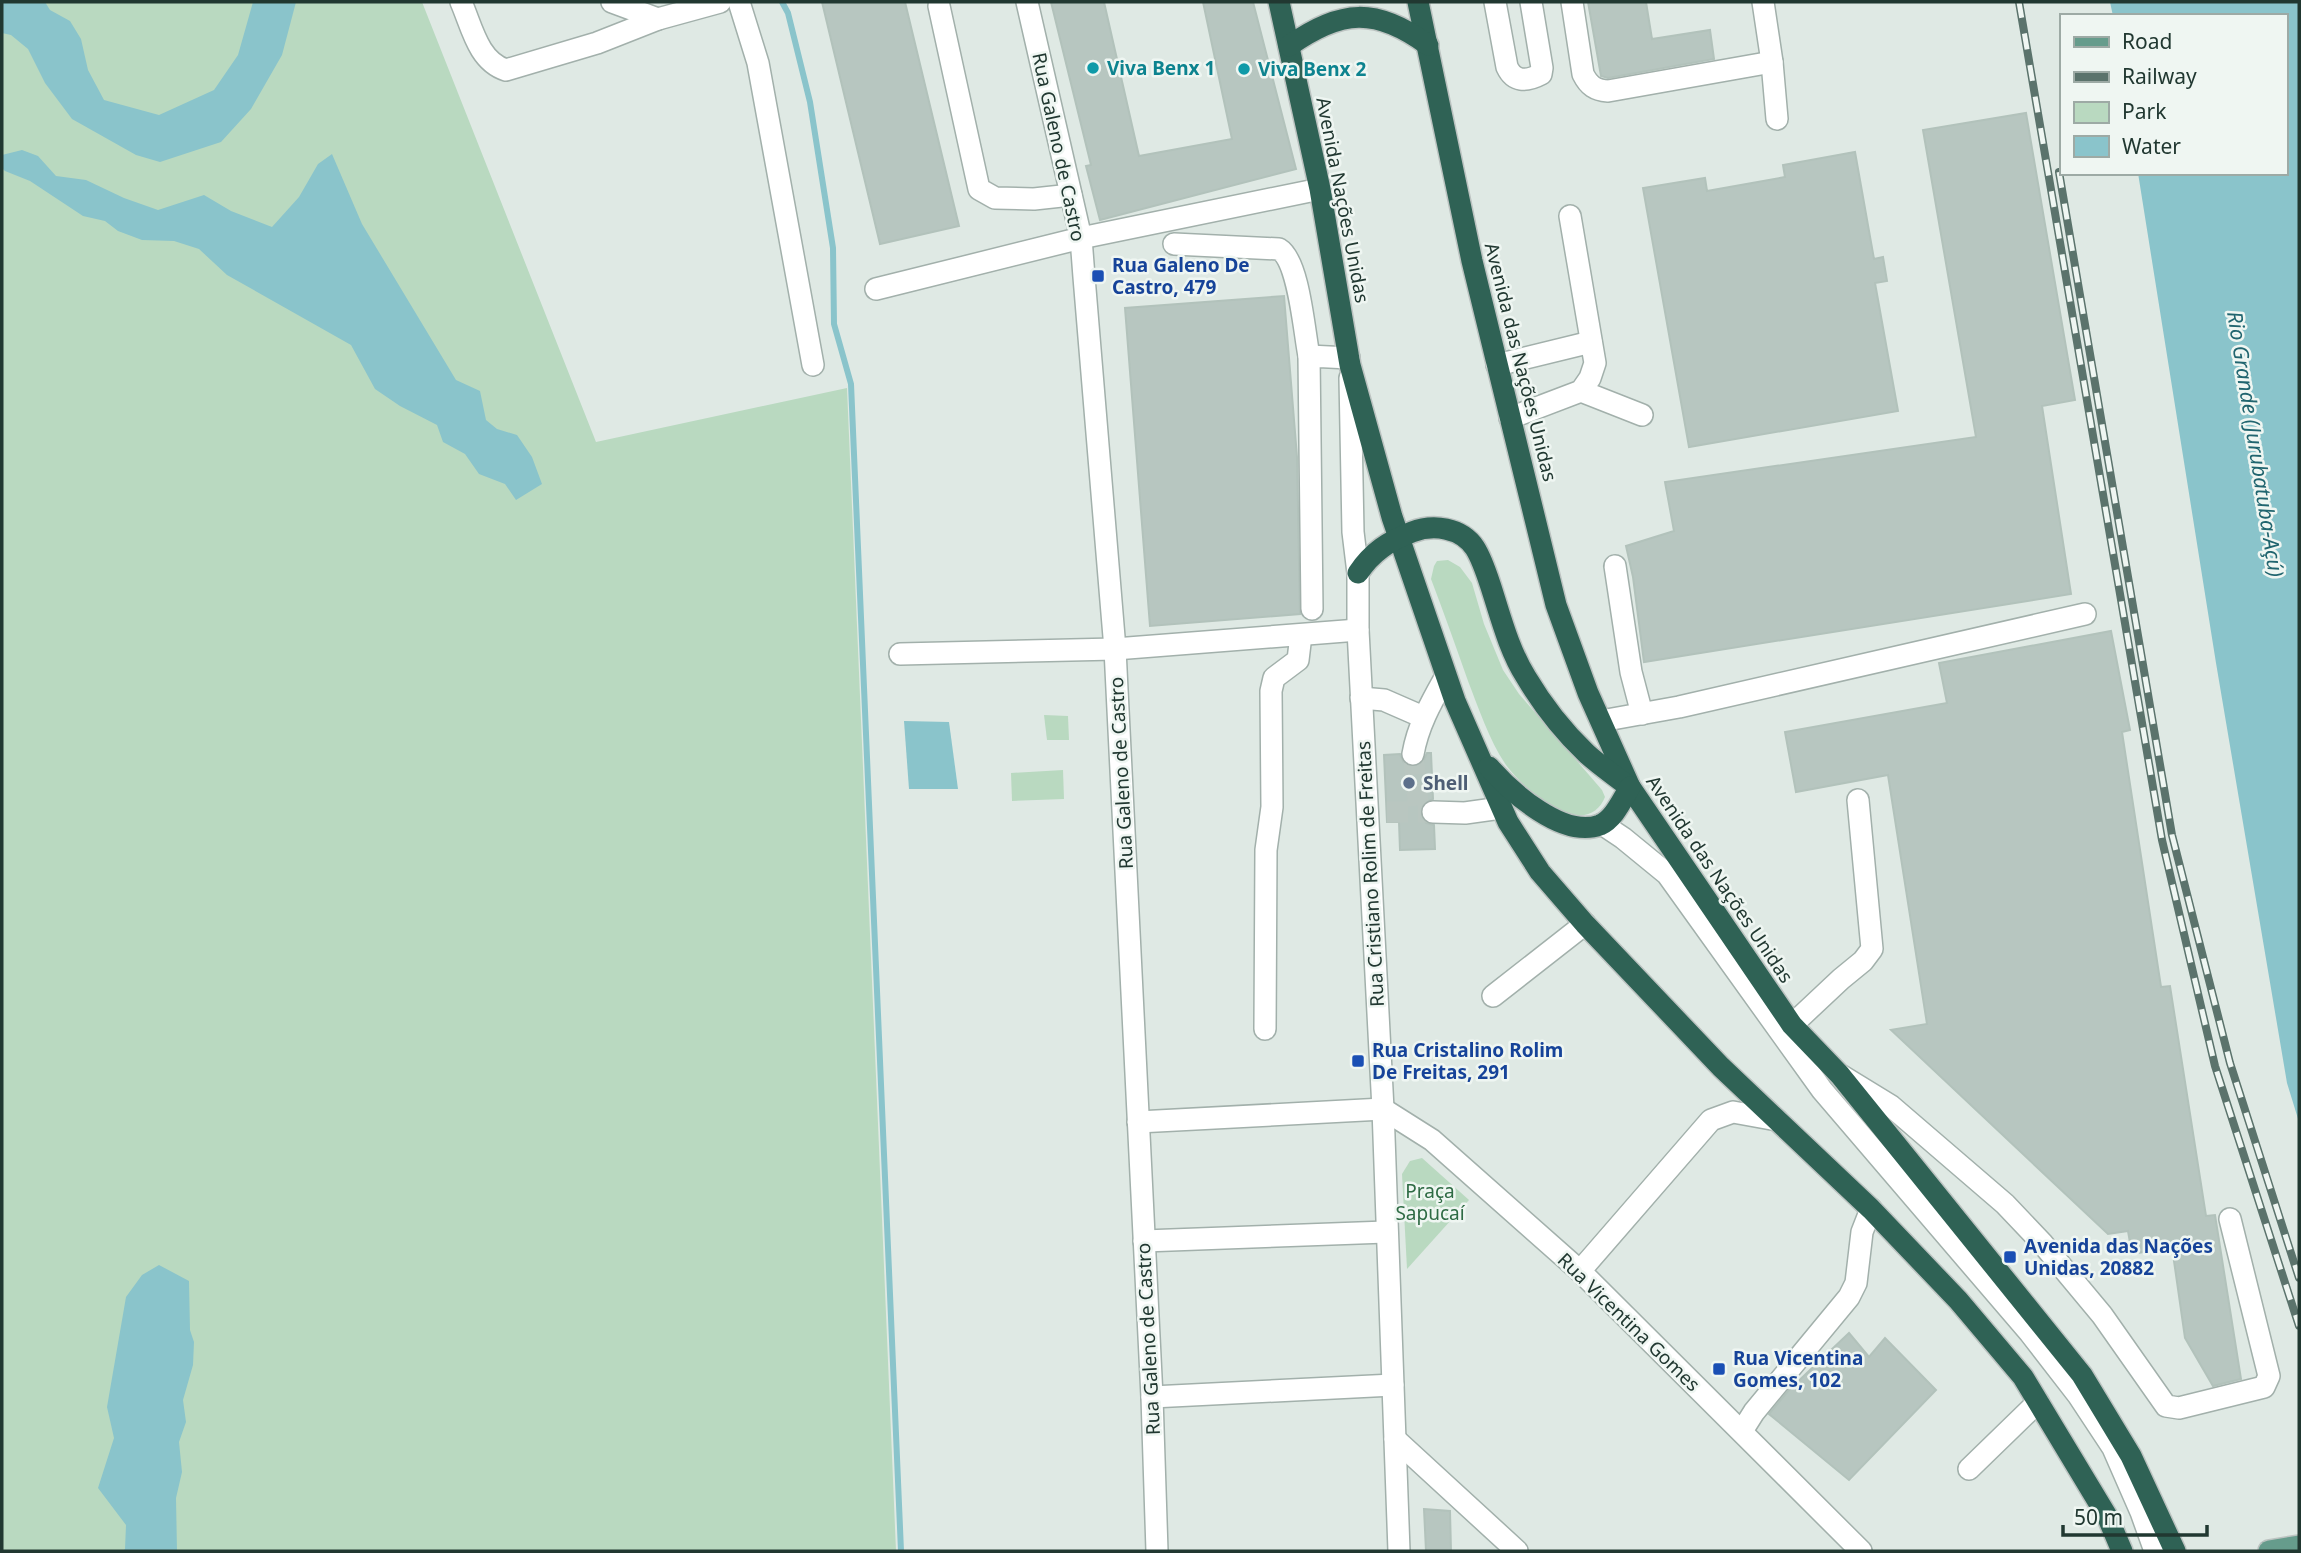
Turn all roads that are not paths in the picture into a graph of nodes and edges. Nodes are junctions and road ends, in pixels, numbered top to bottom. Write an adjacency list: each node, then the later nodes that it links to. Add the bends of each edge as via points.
1 (461, 2): 13 (street, via 483,54 494,66 506,70)
2 (612, 2): 13 (street)
3 (720, 2): 13 (street)
4 (739, 2): 27 (street, via 758,63)
5 (1027, 2): 19 (street, Rua Galeno de Castro)
6 (1279, 2): 15 (highway, Avenida Nações Unidas)
7 (1418, 2): 14 (highway, Avenida das Nações Unidas)
8 (1494, 2): 9 (street, via 1507,68 1518,80 1533,79 1542,68)
9 (1531, 2)
10 (1572, 2): 16 (street, via 1583,75 1597,90)
11 (1763, 2): 16 (street)
12 (939, 6): 19 (street, via 979,189 995,198)
13 (658, 19)
14 (1428, 44): 15 (highway, via 1387,20 1364,16 1330,23); 28 (highway, Avenida das Nações Unidas)
15 (1289, 46): 18 (highway, Avenida Nações Unidas)
16 (1772, 62): 17 (street)
17 (1777, 119)
18 (1320, 189): 21 (street); 26 (highway, Avenida Nações Unidas)
19 (1071, 195): 21 (street, Rua Galeno de Castro)
20 (1570, 216): 24 (street)
21 (1081, 238): 23 (street); 39 (street, Rua Galeno de Castro)
22 (1174, 244): 25 (street, via 1279,249 1285,253 1295,278)
23 (876, 289)
24 (1591, 342): 28 (street); 29 (street, via 1595,363)
25 (1309, 356): 26 (street); 35 (street)
26 (1349, 362): 32 (highway); 34 (street, Rua Cristiano Rolim de Freitas)
27 (813, 365)
28 (1497, 365): 31 (highway, Avenida das Nações Unidas)
29 (1581, 391): 30 (street); 31 (street)
30 (1642, 415)
31 (1510, 418): 45 (highway, Avenida das Nações Unidas, via 1556,605)
32 (1399, 537): 34 (highway, via 1368,558); 41 (highway); 48 (highway, via 1439,527 1475,547 1525,676 1587,754)
33 (1615, 566): 43 (street, via 1630,671)
34 (1357, 573): 37 (street, Rua Cristiano Rolim de Freitas)
35 (1312, 609)
36 (2085, 614): 43 (street)
37 (1358, 630): 38 (street); 42 (street, Rua Cristiano Rolim de Freitas)
38 (1301, 635): 39 (street); 56 (street, via 1298,660 1274,678 1271,691)
39 (1115, 649): 40 (street); 60 (street, Rua Galeno de Castro)
40 (900, 654)
41 (1446, 676): 44 (street); 46 (highway)
42 (1361, 698): 44 (street, via 1384,700); 58 (street, Rua Cristiano Rolim de Freitas, via 1377,811)
43 (1642, 714): 45 (street)
44 (1423, 717): 47 (street)
45 (1601, 721): 48 (highway, Avenida das Nações Unidas)
46 (1476, 752): 50 (highway); 52 (highway, via 1531,807 1559,821 1586,827)
47 (1413, 754)
48 (1630, 787): 52 (highway); 55 (highway, Avenida das Nações Unidas)
49 (1858, 800): 55 (street, via 1872,949)
50 (1501, 808): 51 (street); 53 (highway, via 1540,872)
51 (1433, 812)
52 (1602, 824): 78 (street, via 1667,874 1822,1090 2078,1395 2113,1448)
53 (1585, 923): 54 (street); 59 (highway)
54 (1493, 996)
55 (1792, 1025): 57 (highway, Avenida das Nações Unidas)
56 (1265, 1029)
57 (1840, 1075): 62 (street, via 1892,1106 2005,1204 2102,1315 2166,1406 2179,1408 2264,1387 2269,1376); 79 (highway, Avenida das Nações Unidas, via 2082,1375 2131,1455)
58 (1383, 1109): 60 (street); 63 (street, Rua Cristiano Rolim de Freitas); 65 (street, Rua Vicentina Gomes, via 1432,1140)
59 (1777, 1120): 61 (highway); 65 (street, via 1733,1112 1710,1120)
60 (1138, 1122): 64 (street, Rua Galeno de Castro)
61 (1871, 1209): 68 (highway, via 1958,1300 2023,1377); 69 (street, via 1849,1297)
62 (2230, 1219)
63 (1386, 1232): 64 (street); 66 (street, Rua Cristiano Rolim de Freitas)
64 (1144, 1241): 67 (street, Rua Galeno de Castro)
65 (1580, 1271): 69 (street, Rua Vicentina Gomes)
66 (1393, 1385): 67 (street); 70 (street, Rua Cristiano Rolim de Freitas)
67 (1152, 1397): 73 (street, Rua Galeno de Castro)
68 (2038, 1402): 71 (street); 77 (highway, via 2108,1518)
69 (1742, 1431): 76 (street, Rua Vicentina Gomes)
70 (1395, 1439): 74 (street, Rua Cristiano Rolim de Freitas); 75 (street)
71 (1969, 1469)
72 (2299, 1546): 80 (main road)
73 (1157, 1551)
74 (1399, 1551)
75 (1517, 1551)
76 (1861, 1551)
77 (2122, 1551)
78 (2155, 1551)
79 (2175, 1551)
80 (2269, 1551)

